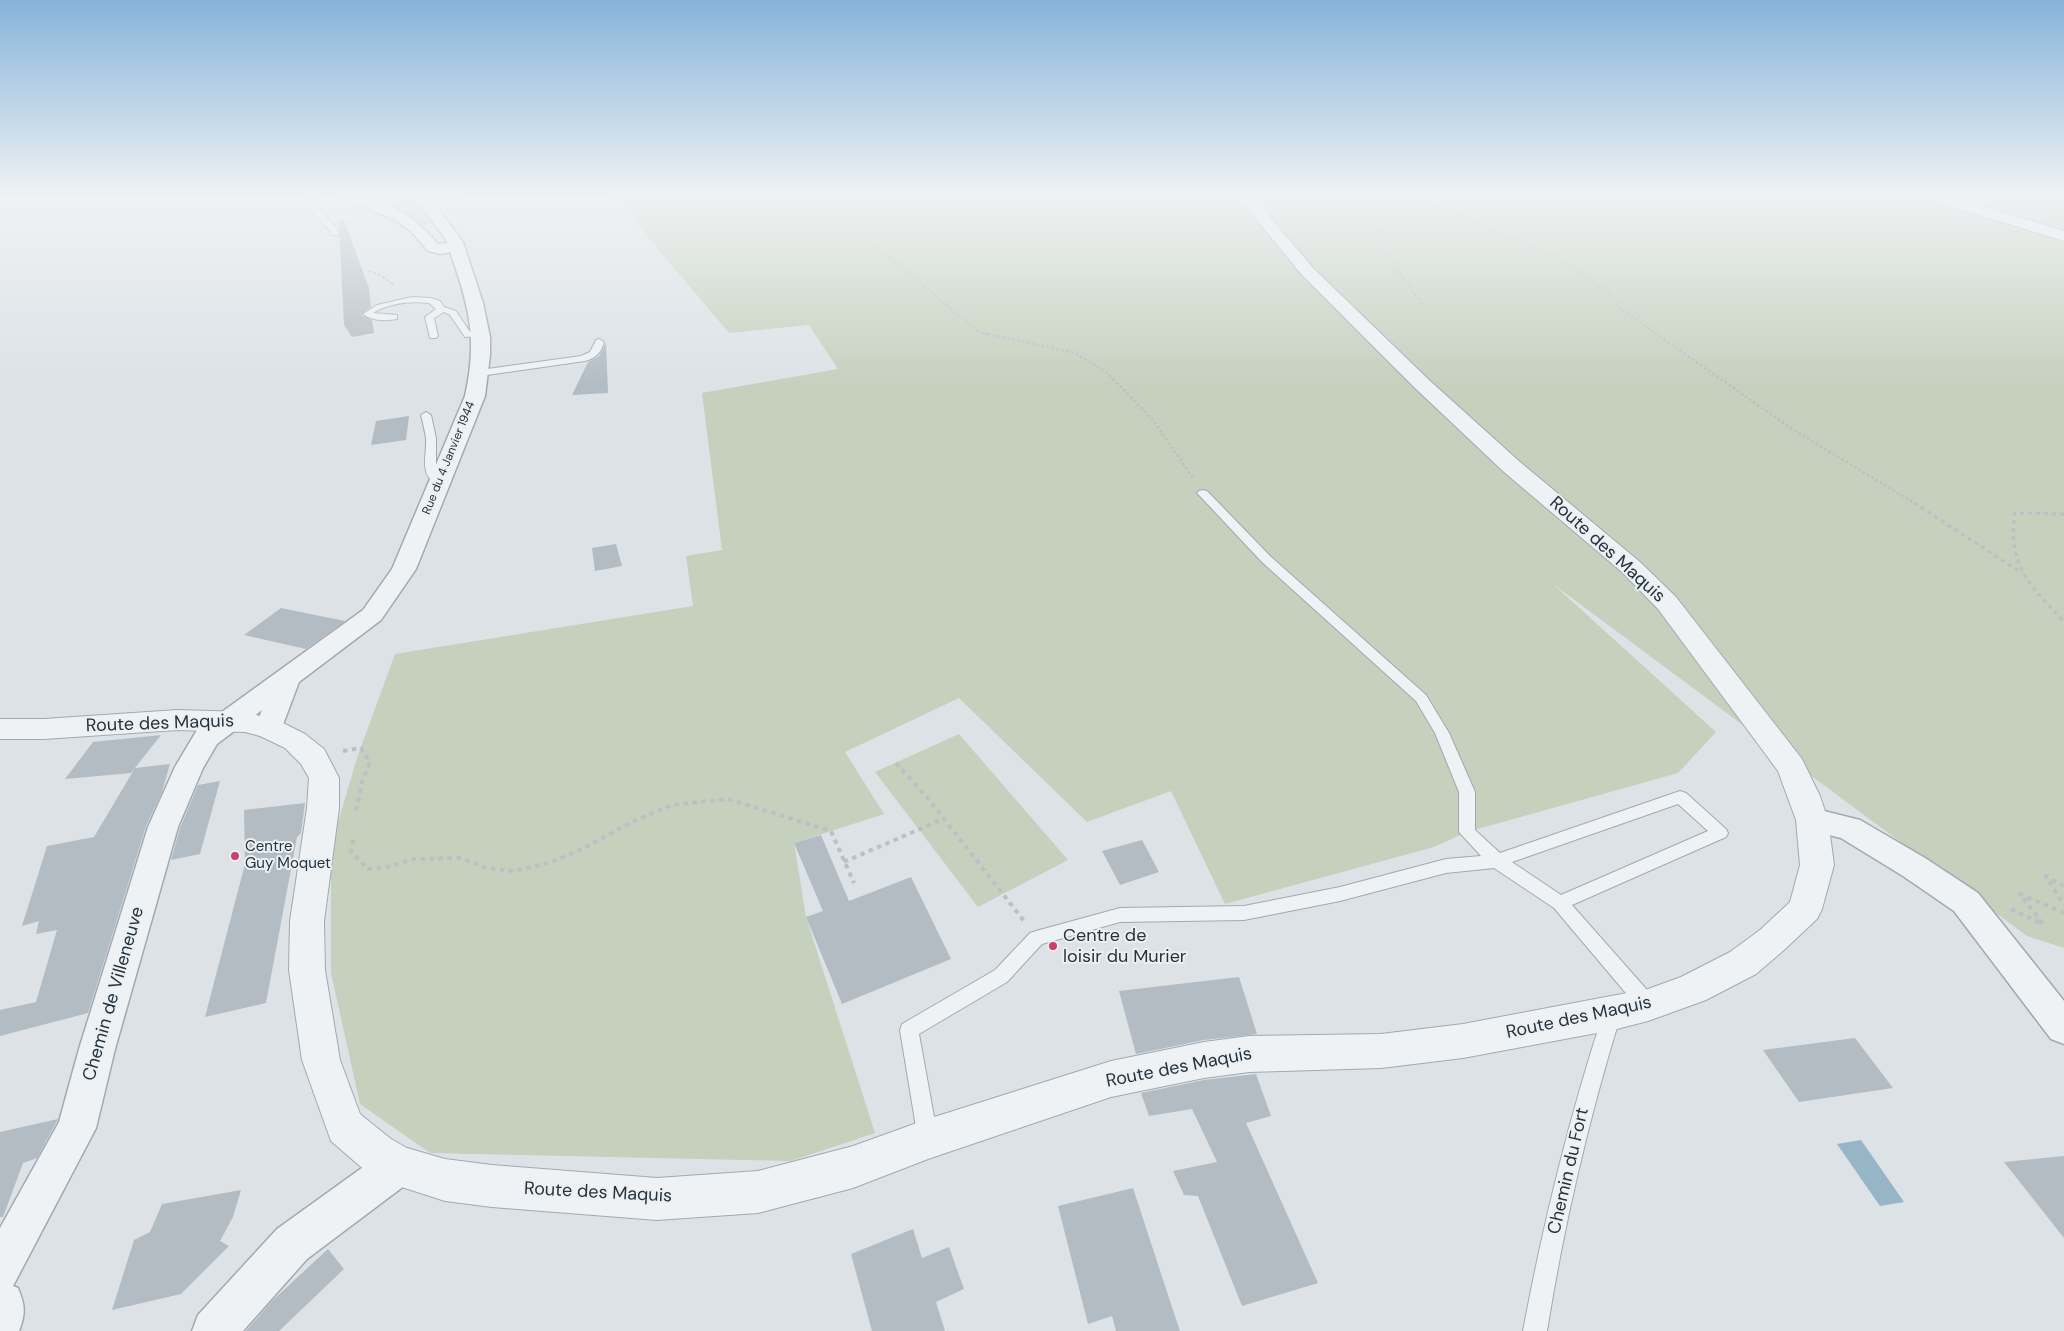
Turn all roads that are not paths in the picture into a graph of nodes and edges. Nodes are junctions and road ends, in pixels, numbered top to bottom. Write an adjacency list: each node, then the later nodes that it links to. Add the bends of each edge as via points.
1 (461, 260): 5 (street, Rue du 4 Janvier 1944, via 478,308)
2 (1298, 260): 16 (street, Route des Maquis, via 1422,384 1512,467 1631,567 1667,603 1791,767)
3 (442, 310): 4 (lane, via 434,302 410,300 374,308 367,314 371,317); 5 (lane, via 455,314 468,334); 6 (lane, via 429,316)
4 (394, 317)
5 (481, 333): 8 (street, Rue du 4 Janvier 1944)
6 (433, 336)
7 (599, 342): 8 (lane, via 598,350 586,357)
8 (480, 373): 10 (street, Rue du 4 Janvier 1944)
9 (426, 414): 10 (lane, via 431,438 430,469)
10 (440, 481): 12 (street, Rue du 4 Janvier 1944, via 404,569 372,615)
11 (1203, 493): 17 (lane, via 1266,559 1421,698 1442,733 1467,792 1467,832)
12 (287, 678): 13 (street, Rue du 4 Janvier 1944); 14 (street)
13 (228, 721): 14 (street, Route des Maquis); 15 (street, Route des Maquis, via 177,720); 23 (street, Chemin de Villeneuve, via 207,738 163,827 77,1128)
14 (269, 728): 22 (street, Route des Maquis, via 295,741 313,757 324,778 323,808 307,922 307,970 322,1060 345,1126 376,1153)
15 (0, 729)
16 (1812, 820): 19 (street, Route des Maquis, via 1817,865 1805,909 1744,963 1693,989); 20 (street, via 1849,828 1966,902)
17 (1497, 861): 18 (lane); 18 (lane, via 1680,797 1720,833); 21 (lane, via 1446,866 1340,894 1244,913 1120,915 1036,938 1001,976 909,1030)
18 (1560, 903): 19 (lane)
19 (1630, 1009): 21 (street, Route des Maquis, via 1463,1041 1381,1051 1249,1054 1204,1060 1111,1079); 27 (lane, Chemin du Fort, via 1588,1092 1546,1267)
20 (2064, 1028)
21 (928, 1139): 22 (street, Route des Maquis, via 853,1167 758,1192 657,1199 444,1180)
22 (398, 1166): 26 (street, via 292,1244)
23 (0, 1270)
24 (0, 1303): 25 (street)
25 (0, 1323)
26 (214, 1331)
27 (1535, 1331)

